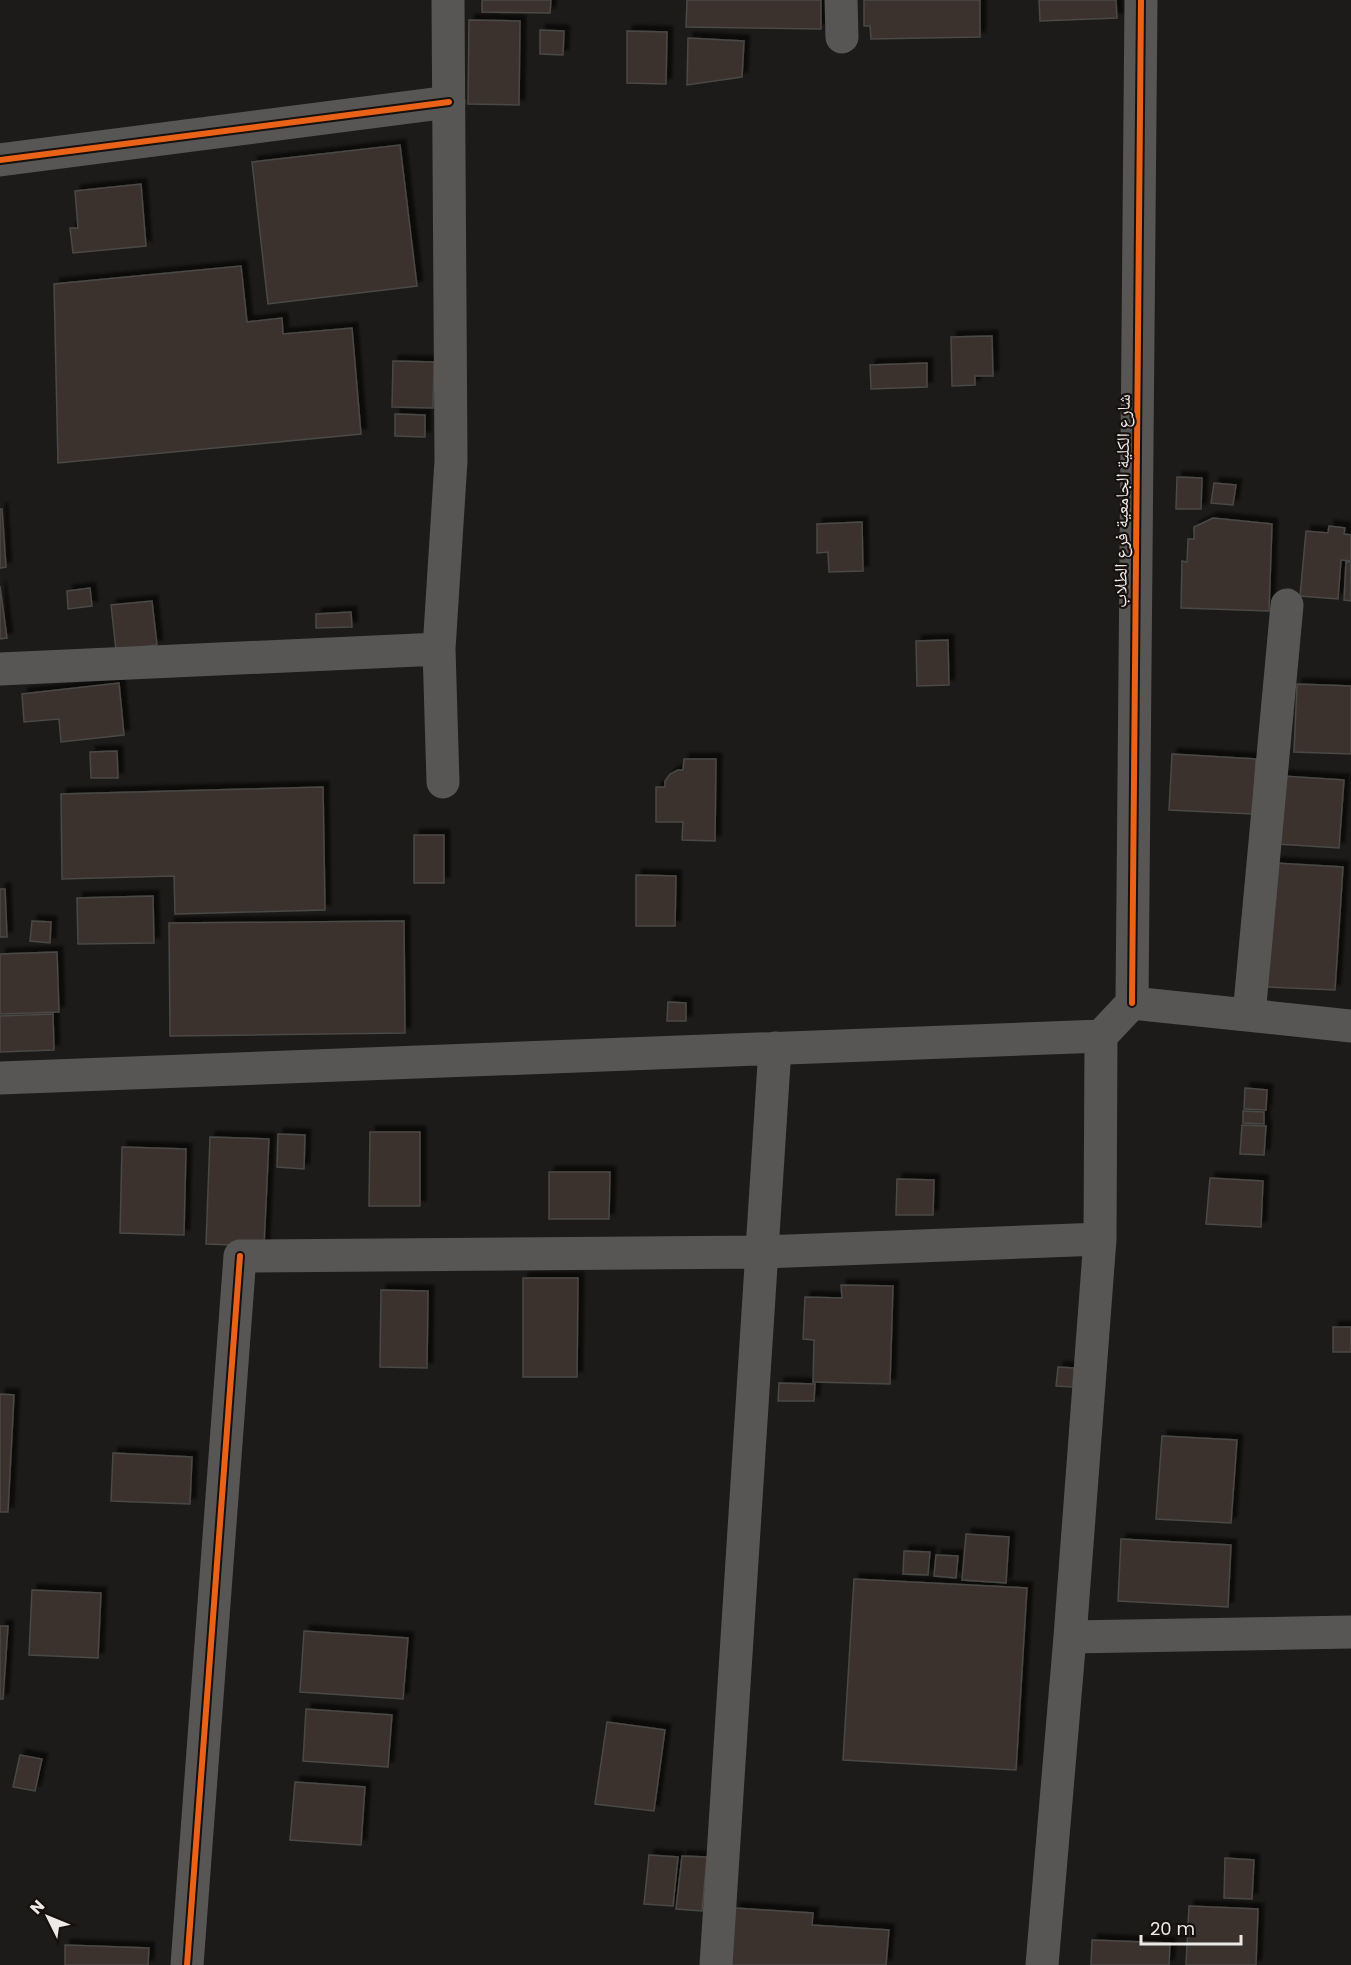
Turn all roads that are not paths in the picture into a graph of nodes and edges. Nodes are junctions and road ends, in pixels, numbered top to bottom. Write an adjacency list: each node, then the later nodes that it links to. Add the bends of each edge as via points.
1 (448, 0): 5 (street)
2 (842, 0): 4 (street)
3 (1142, 0): 11 (street, شارع الكلية الجامعية فرع الطلاب)
4 (842, 37)
5 (448, 102): 6 (street); 8 (street, via 451,461)
6 (0, 160)
7 (1287, 605): 12 (street)
8 (439, 649): 9 (street); 10 (street)
9 (0, 669)
10 (443, 782)
11 (1132, 1003): 12 (street); 14 (street)
12 (1248, 1015): 13 (street)
13 (1351, 1026)
14 (1101, 1036): 15 (street); 17 (street)
15 (775, 1048): 16 (street); 18 (street)
16 (0, 1078)
17 (1100, 1239): 18 (street); 20 (street)
18 (763, 1252): 21 (street, via 240,1256); 22 (street)
19 (1351, 1632): 20 (street)
20 (1070, 1637): 23 (street)
21 (187, 1965)
22 (716, 1965)
23 (1042, 1965)

